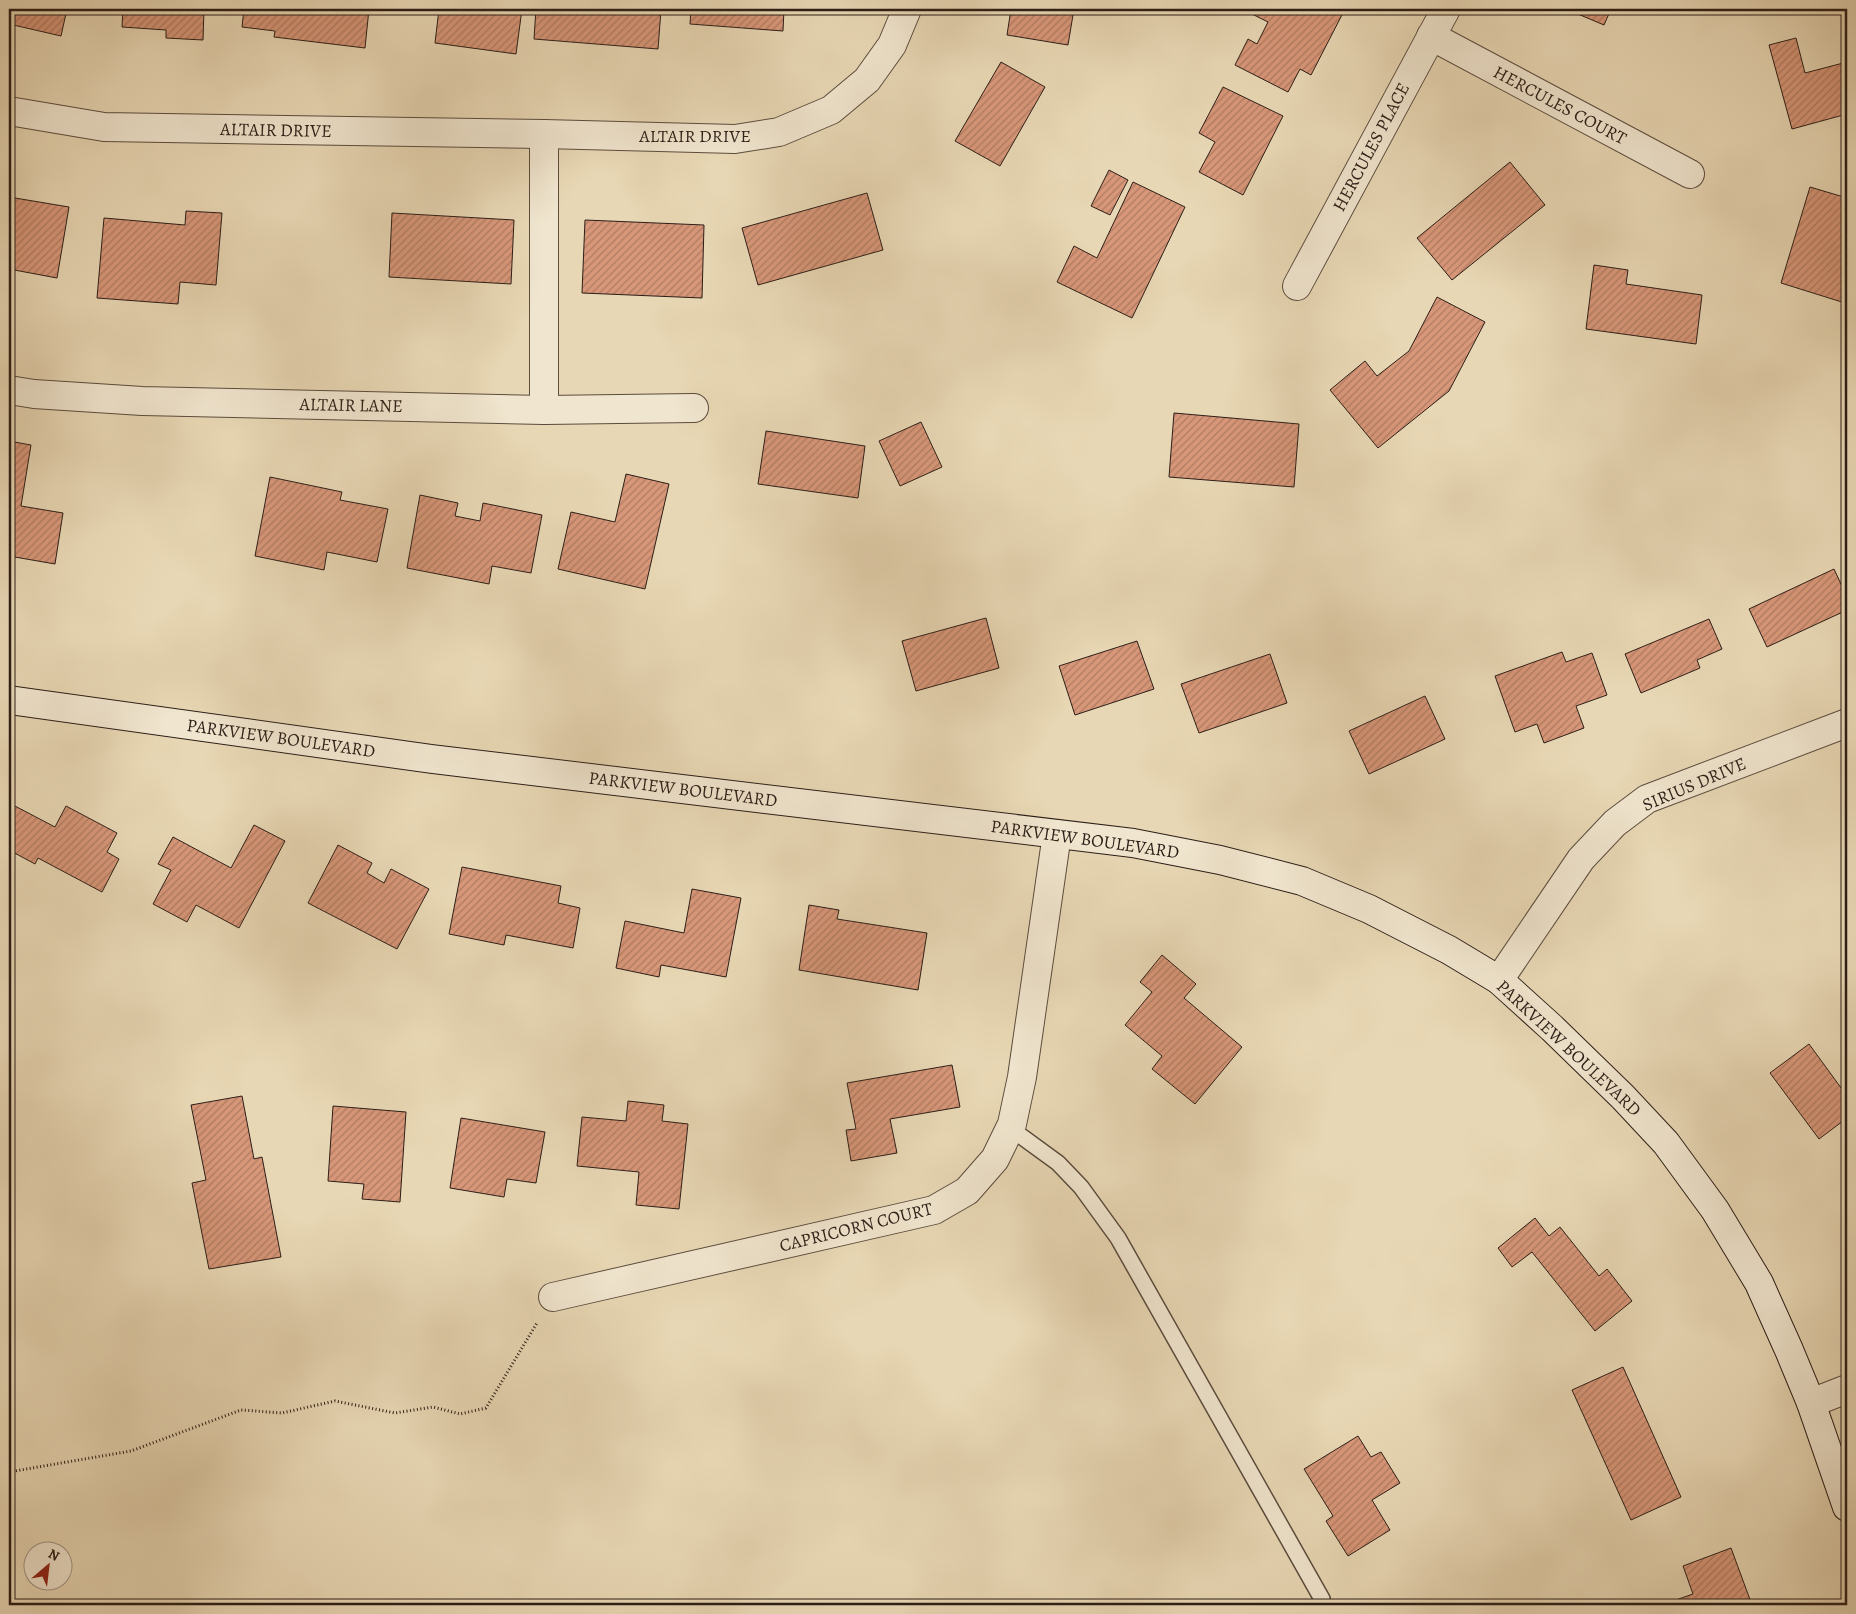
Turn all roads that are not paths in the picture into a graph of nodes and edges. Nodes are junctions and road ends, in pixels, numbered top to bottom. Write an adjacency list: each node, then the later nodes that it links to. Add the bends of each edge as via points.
1 (907, 9): 5 (street, ALTAIR DRIVE, via 892,45 867,80 831,110 779,132 735,139)
2 (1446, 9): 3 (street, HERCULES PLACE)
3 (1431, 36): 6 (street, HERCULES COURT); 7 (street, HERCULES PLACE)
4 (9, 111): 5 (street, ALTAIR DRIVE, via 104,127)
5 (544, 134): 10 (street)
6 (1690, 174)
7 (1297, 286)
8 (9, 390): 10 (street, ALTAIR LANE, via 142,401)
9 (694, 408): 10 (street, ALTAIR LANE)
10 (544, 410)
11 (9, 700): 13 (street, PARKVIEW BOULEVARD, via 432,759)
12 (1847, 723): 14 (street, SIRIUS DRIVE, via 1648,799 1615,824 1581,859)
13 (1057, 834): 14 (street, PARKVIEW BOULEVARD, via 1133,843 1302,881 1378,913); 15 (street, CAPRICORN COURT, via 1022,1077)
14 (1499, 980): 18 (street, PARKVIEW BOULEVARD, via 1624,1097 1666,1143 1715,1210 1759,1284)
15 (1010, 1128): 16 (street, CAPRICORN COURT, via 995,1159 967,1190 934,1210); 20 (lane, via 1058,1163 1104,1218 1140,1276)
16 (552, 1297)
17 (1847, 1389): 18 (street)
18 (1811, 1403): 19 (street, PARKVIEW BOULEVARD)
19 (1847, 1506)
20 (1322, 1600)

